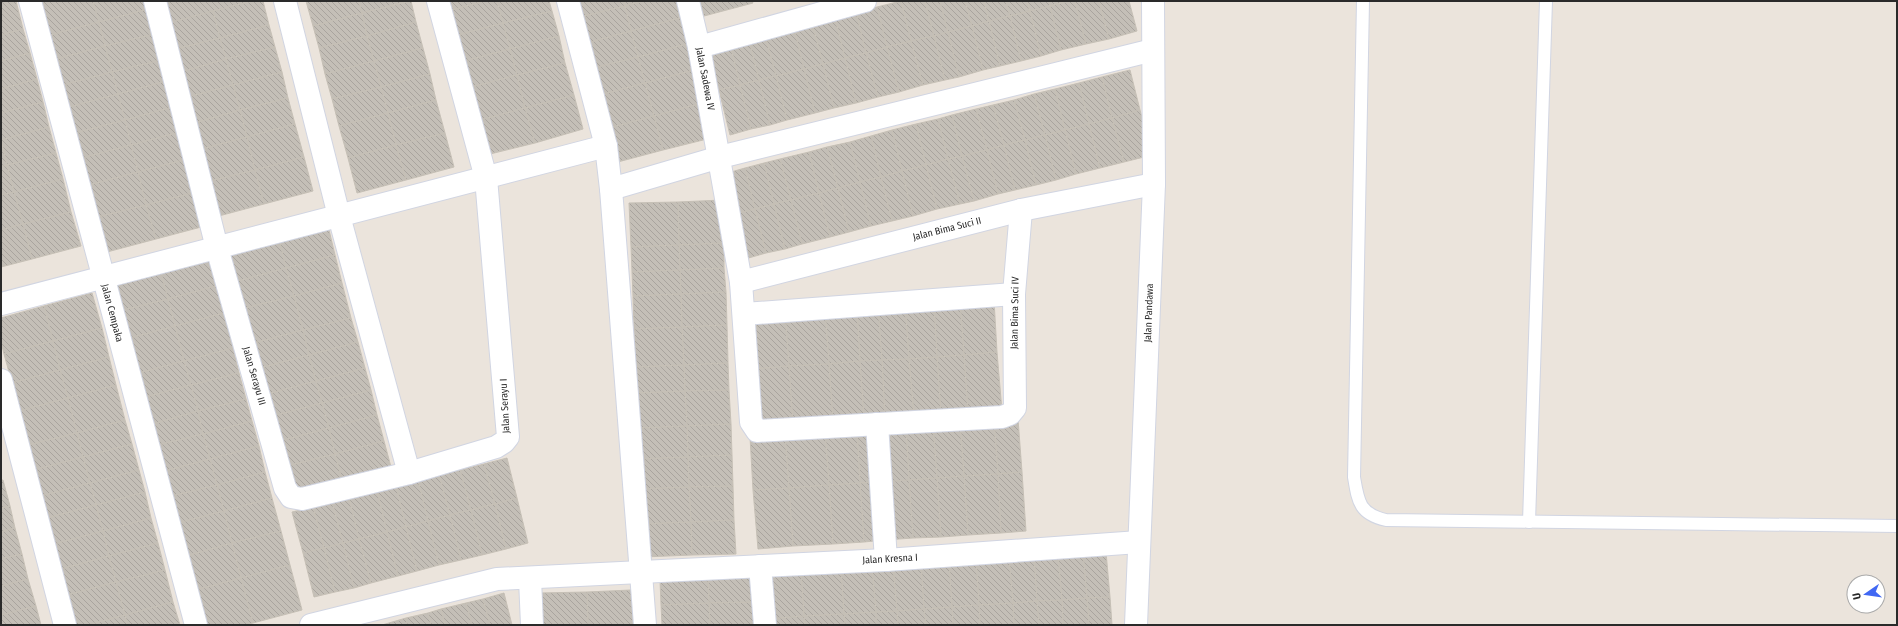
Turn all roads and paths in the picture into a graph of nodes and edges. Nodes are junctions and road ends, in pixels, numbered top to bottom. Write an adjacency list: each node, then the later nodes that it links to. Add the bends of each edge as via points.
1 (30, 1): 22 (street, Jalan Cempaka)
2 (155, 1): 21 (street, Jalan Serayu III)
3 (285, 1): 20 (street)
4 (438, 1): 16 (street)
5 (568, 1): 14 (street)
6 (688, 1): 12 (street, Jalan Sadewa IV)
7 (865, 1): 11 (street)
8 (1153, 1): 13 (street, Jalan Pandawa)
9 (1363, 1): 31 (lane, via 1354,477 1358,497 1363,508 1373,517 1386,520)
10 (1546, 1): 31 (lane)
11 (820, 7): 12 (street)
12 (699, 46): 15 (street, Jalan Sadewa IV)
13 (1153, 50): 15 (street); 17 (street, Jalan Pandawa)
14 (606, 146): 16 (street); 18 (street)
15 (720, 157): 18 (street); 23 (street, Jalan Sadewa IV)
16 (486, 178): 20 (street); 29 (street, Jalan Serayu I, via 508,436 496,447)
17 (1154, 184): 19 (street, Jalan Bima Suci II); 33 (street, Jalan Pandawa)
18 (611, 189): 36 (street)
19 (1021, 210): 23 (street, Jalan Bima Suci II); 24 (street, Jalan Bima Suci IV)
20 (339, 216): 21 (street); 29 (street)
21 (217, 248): 22 (street); 30 (street, Jalan Serayu III, via 285,488 291,497)
22 (103, 278): 25 (street); 39 (street, Jalan Cempaka)
23 (741, 282): 26 (street, Jalan Sadewa IV)
24 (1014, 294): 26 (street); 28 (street, Jalan Bima Suci IV, via 1015,408 1010,414 1002,417)
25 (1, 304)
26 (744, 314): 28 (street, Jalan Sadewa IV, via 751,422 757,431)
27 (1, 380): 38 (street)
28 (877, 424): 34 (street)
29 (409, 473): 30 (street, Jalan Serayu I)
30 (296, 499)
31 (1529, 522): 32 (lane)
32 (1897, 526)
33 (1139, 542): 34 (street, Jalan Kresna I); 44 (street, Jalan Pandawa)
34 (886, 560): 35 (street, Jalan Kresna I)
35 (760, 566): 36 (street, Jalan Kresna I); 43 (street)
36 (640, 571): 37 (street, Jalan Kresna I); 42 (street)
37 (530, 578): 40 (street, Jalan Kresna I, via 497,579); 41 (street)
38 (65, 625)
39 (196, 625)
40 (311, 625)
41 (532, 625)
42 (645, 625)
43 (765, 625)
44 (1136, 625)

